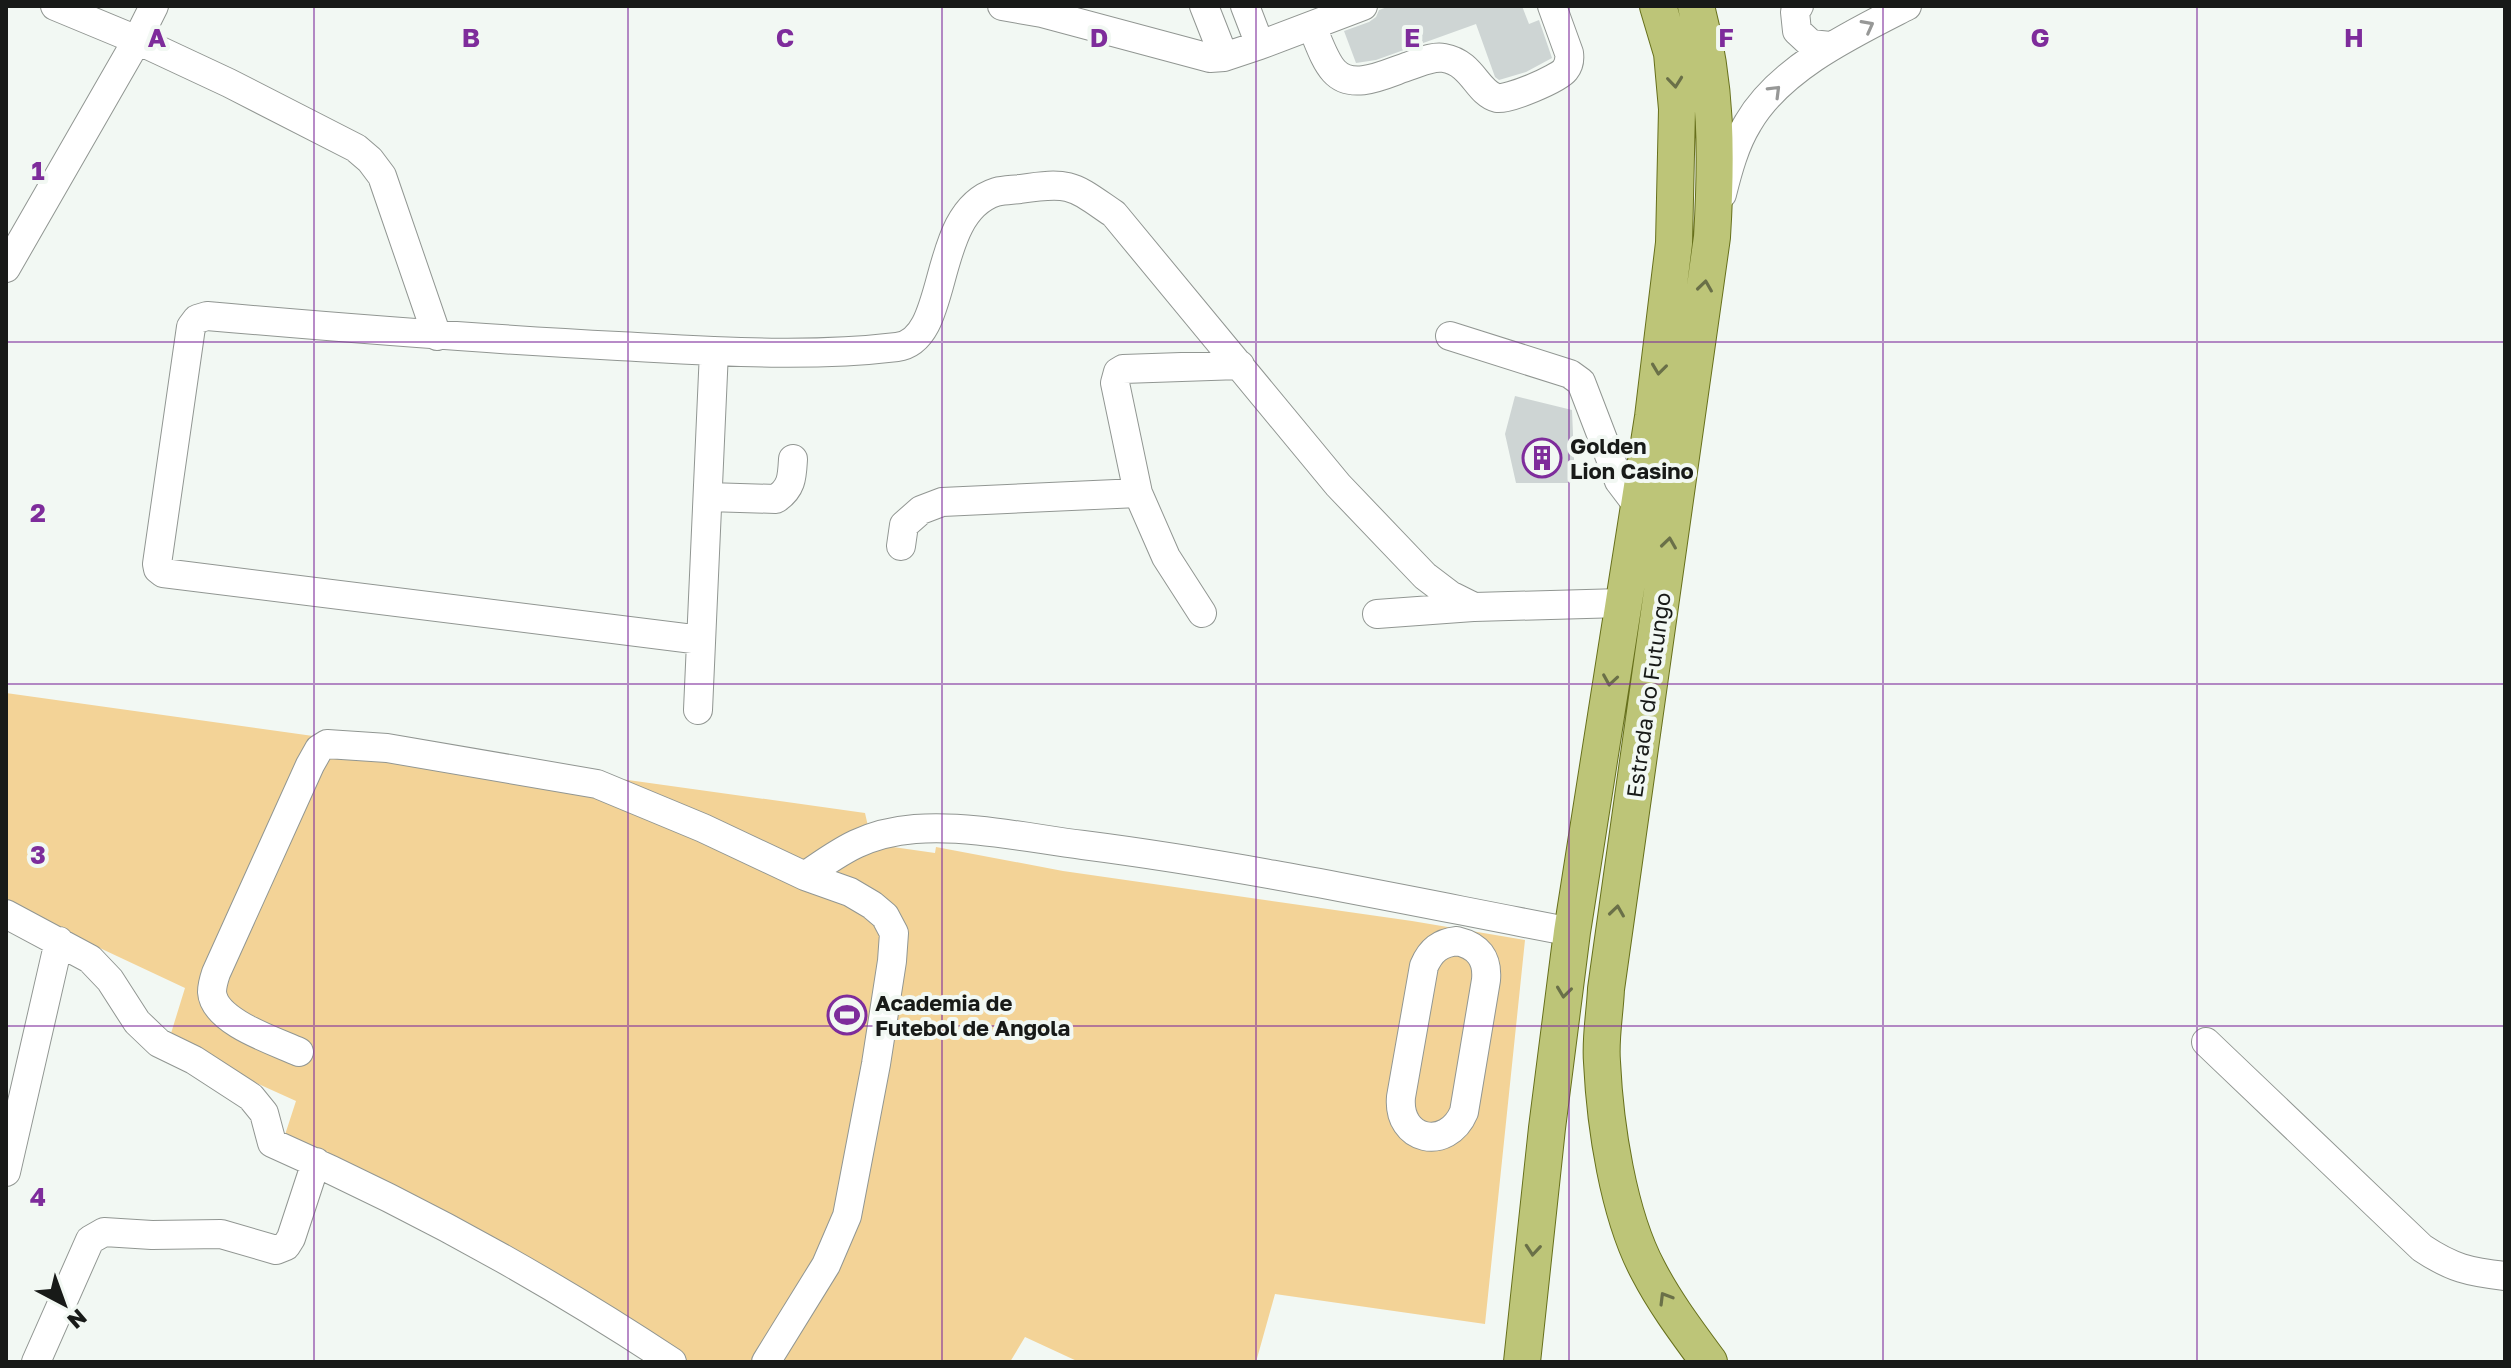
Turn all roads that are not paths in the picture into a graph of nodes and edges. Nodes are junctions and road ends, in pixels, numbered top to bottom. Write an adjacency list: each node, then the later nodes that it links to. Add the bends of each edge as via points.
1 (55, 6): 14 (street)
2 (154, 6): 14 (street)
3 (1002, 6): 12 (street)
4 (1204, 6): 17 (street)
5 (1245, 6): 15 (street)
6 (1363, 6): 13 (street)
7 (1552, 6): 13 (street, via 1569,53 1566,70 1506,98 1493,96 1465,66 1444,58 1368,80 1344,79 1333,70)
8 (1658, 6): 27 (main road, Estrada do Futungo, one-way to 27, via 1672,53 1677,109 1674,243)
9 (1696, 6): 18 (main road, Estrada do Futungo, via 1714,101)
10 (1799, 6): 16 (street, via 1797,31 1811,44)
11 (1907, 6): 16 (street, one-way to 11)
12 (1047, 8): 17 (street, via 1210,58)
13 (1312, 27): 15 (street)
14 (137, 40): 19 (street); 20 (street, via 356,148 370,160 382,176)
15 (1260, 45): 17 (street)
16 (1830, 46): 18 (street, one-way to 16, via 1725,181 1748,123 1780,85)
17 (1224, 57)
18 (1712, 237): 50 (main road, Estrada do Futungo, one-way to 18, via 1647,1269 1628,1222 1602,1060 1606,989)
19 (6, 268)
20 (437, 336): 22 (street); 33 (street, via 197,319 191,327 158,569)
21 (1450, 336): 27 (street, via 1581,382 1619,481)
22 (714, 351): 23 (street, via 807,353 902,346 920,336 929,320 957,229 972,207 994,192 1053,184 1075,187 1114,214); 26 (street)
23 (1240, 365): 25 (street, via 1118,372 1115,383); 30 (street, via 1338,485 1425,576)
24 (793, 459): 26 (street, via 792,483 776,499)
25 (1138, 493): 28 (street, via 942,502 921,510 904,525); 31 (street, via 1166,557)
26 (708, 497): 33 (street)
27 (1638, 506): 29 (main road, Estrada do Futungo)
28 (901, 546)
29 (1622, 603): 30 (street); 38 (main road, Estrada do Futungo, one-way to 38)
30 (1474, 607): 32 (street)
31 (1202, 613)
32 (1377, 614)
33 (701, 640): 34 (street)
34 (698, 710)
35 (805, 876): 37 (street, via 846,847 880,835 960,829 1174,858); 42 (street, via 597,784 387,748 327,744 310,765 212,990 214,1003 229,1020); 48 (street, via 850,892 885,916 894,933 892,961 847,1216 826,1265)
36 (6, 914): 39 (street)
37 (1474, 914): 38 (street); 40 (street)
38 (1572, 932): 49 (main road, Estrada do Futungo, one-way to 49)
39 (59, 941): 43 (street, via 90,959 159,1043 251,1097 264,1113 272,1143); 44 (street)
40 (1468, 943): 40 (street, via 1484,958 1487,969 1464,1112 1453,1130 1425,1136 1408,1127 1400,1108 1424,966 1436,947)
41 (2206, 1042): 45 (street, via 2422,1248 2447,1264)
42 (299, 1052)
43 (316, 1162): 46 (street, via 490,1251); 47 (street, via 291,1238 276,1250 221,1234 97,1234)
44 (6, 1172)
45 (2505, 1276)
46 (654, 1357)
47 (36, 1362)
48 (766, 1362)
49 (1522, 1362)
50 (1709, 1362)

